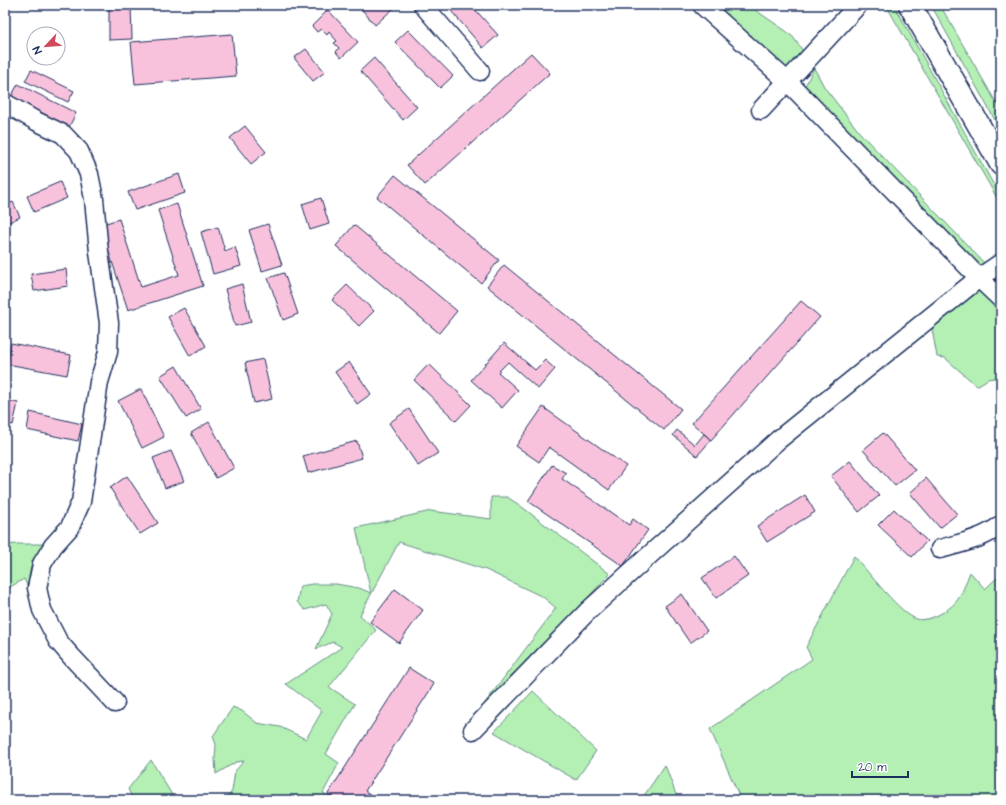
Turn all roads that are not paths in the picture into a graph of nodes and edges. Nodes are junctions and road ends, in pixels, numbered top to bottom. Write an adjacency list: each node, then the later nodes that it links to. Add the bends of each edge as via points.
1 (422, 5): 5 (street)
2 (702, 5): 6 (street)
3 (858, 5): 6 (street)
4 (910, 5): 9 (main road)
5 (480, 71)
6 (788, 82): 8 (street); 11 (street)
7 (5, 102): 15 (street, via 63,134 79,151 89,174 94,199 109,322 108,352 99,382 81,502 70,527 53,546 42,564 37,588 42,610 58,641)
8 (762, 110)
9 (1001, 164)
10 (1001, 263): 11 (street)
11 (979, 278): 12 (street); 16 (street, via 778,440 588,611)
12 (1001, 299)
13 (1001, 524): 14 (street, via 980,537)
14 (940, 549)
15 (115, 703)
16 (473, 730)

